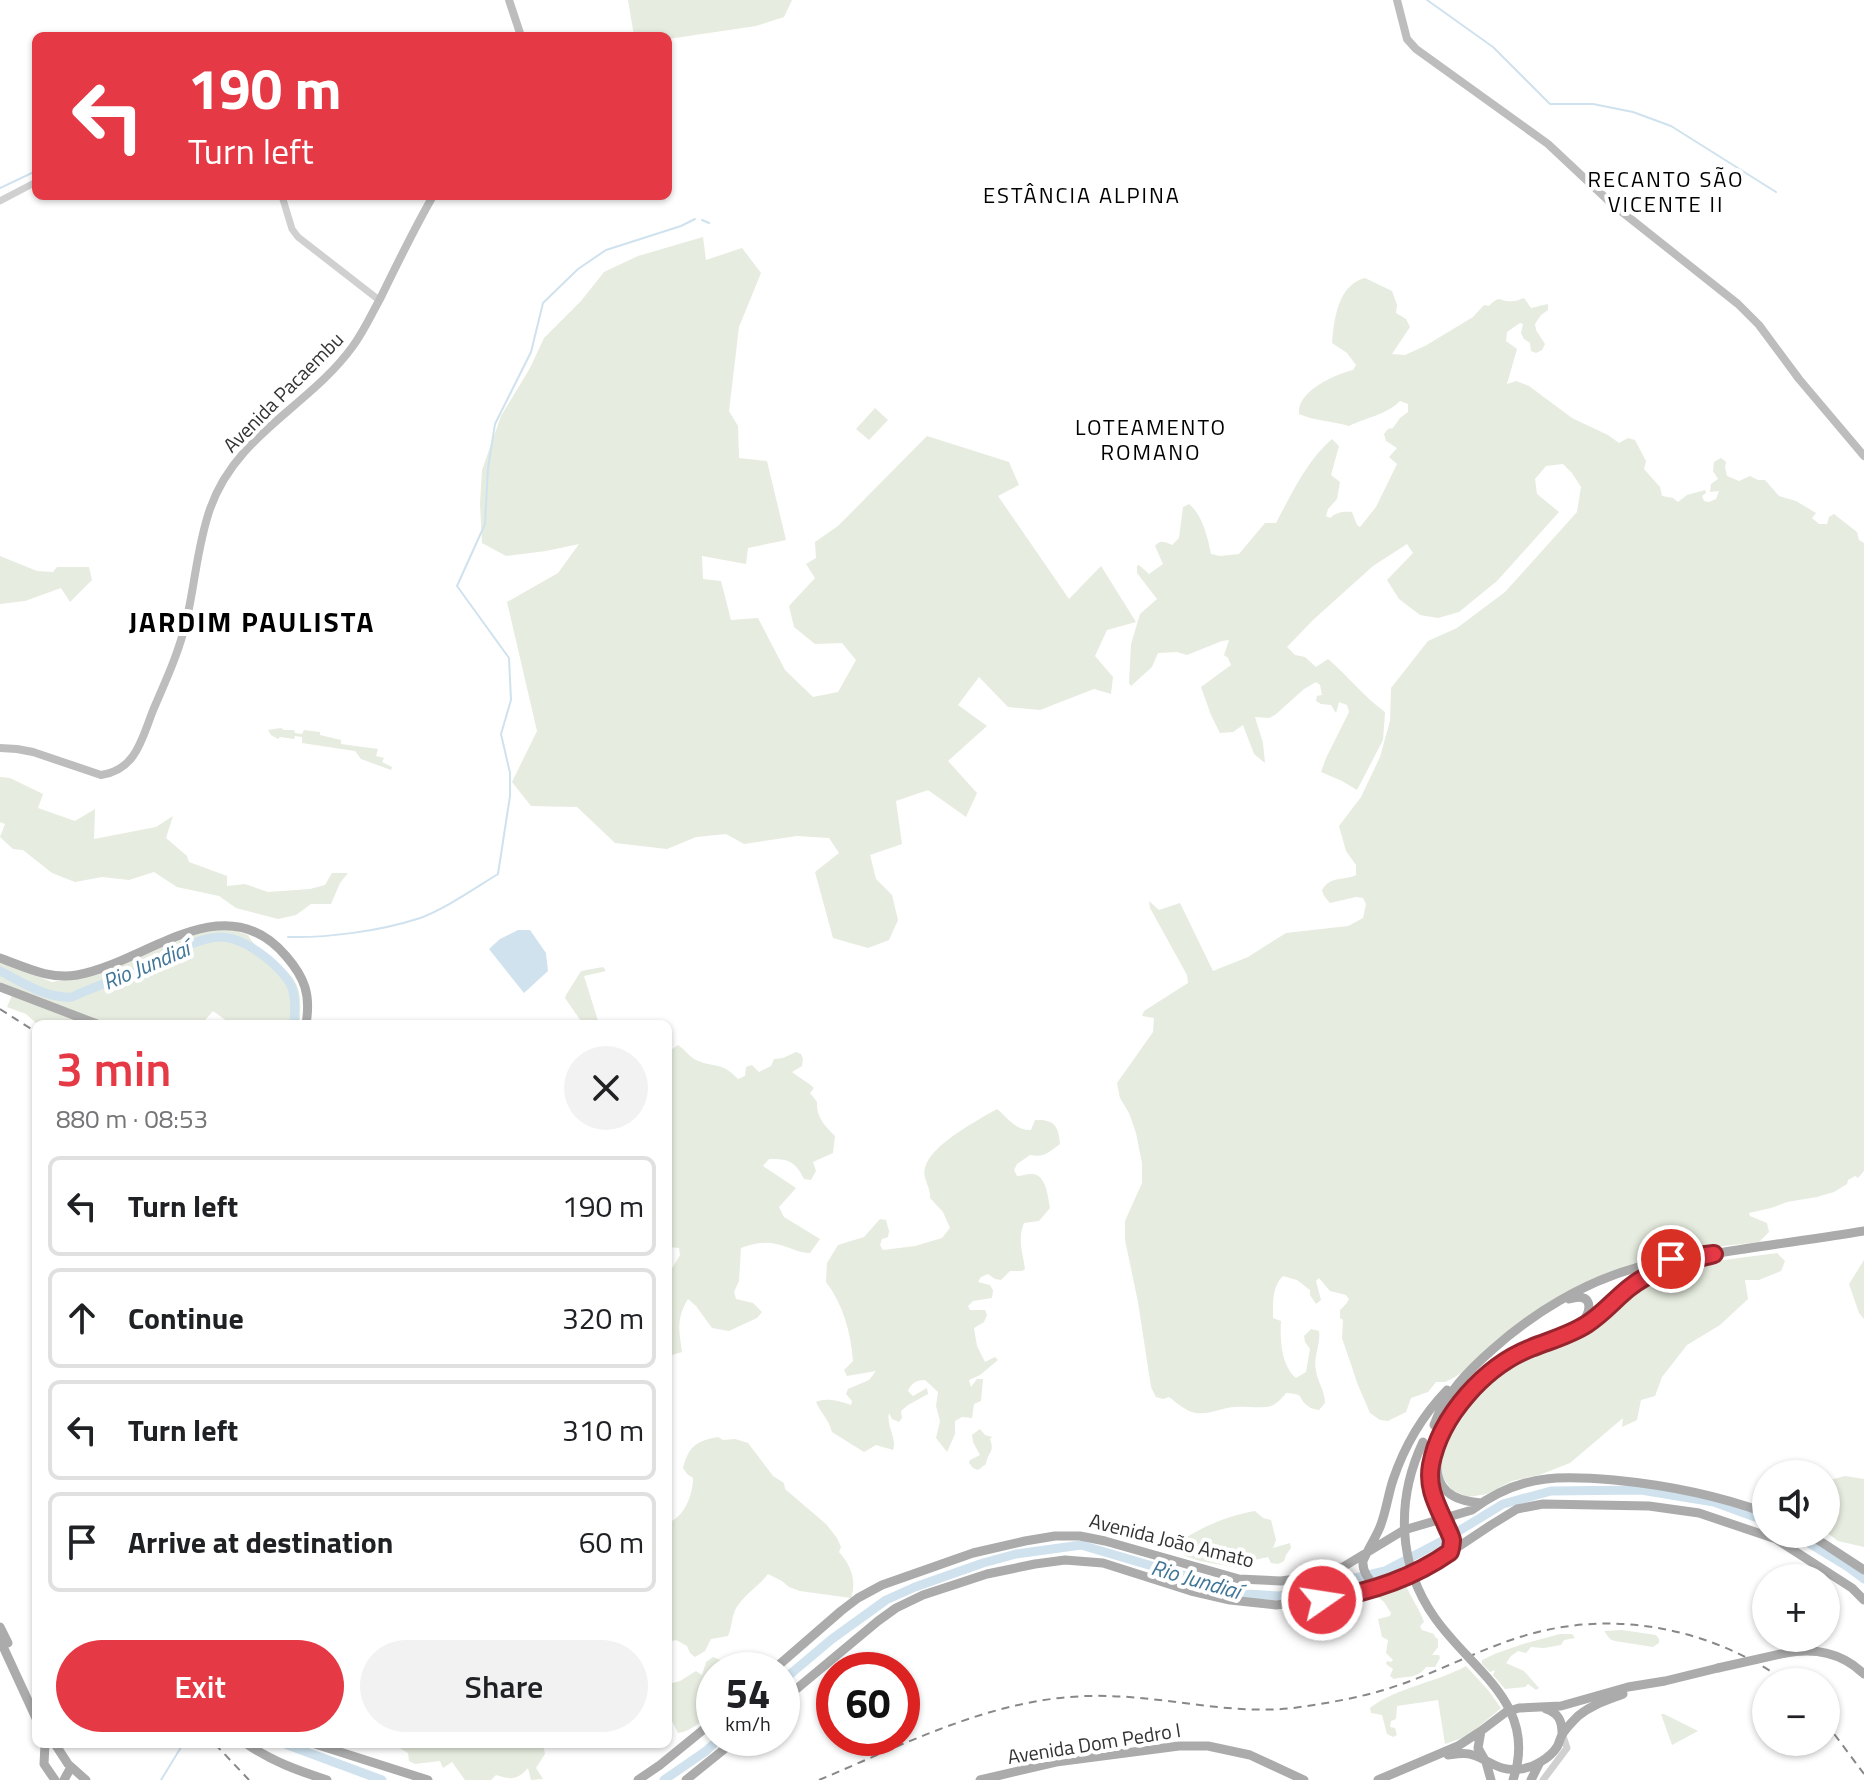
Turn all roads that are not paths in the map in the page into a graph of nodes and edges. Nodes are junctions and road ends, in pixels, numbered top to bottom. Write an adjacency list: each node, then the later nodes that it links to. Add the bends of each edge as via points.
1 (509, 0): 3 (main road)
2 (1397, 0): 9 (main road, via 1407,39 1416,49 1548,144 1612,204 1738,304)
3 (520, 32)
4 (32, 184): 7 (street)
5 (283, 200): 8 (street, via 298,237)
6 (431, 200): 8 (main road, Avenida Pacaembu)
7 (0, 201)
8 (379, 300): 10 (main road, Avenida Pacaembu, via 341,361 264,431 224,477 201,539 179,647 131,761 101,775 33,752)
9 (1864, 456)
10 (0, 748)
11 (0, 958): 14 (main road, via 42,973 74,976 193,930 239,927 275,944 300,974 306,987)
12 (0, 987): 13 (main road)
13 (87, 1020)
14 (306, 1020)
15 (1864, 1231): 16 (main road)
16 (1714, 1254): 17 (main road, via 1634,1268); 18 (main road, via 1650,1274)
17 (1557, 1302): 18 (main road, via 1575,1297 1587,1301 1590,1312); 20 (main road)
18 (1578, 1329): 19 (main road)
19 (1516, 1355): 21 (main road, via 1476,1380); 22 (main road, via 1476,1385)
20 (1471, 1369): 21 (main road, via 1443,1404); 27 (main road, via 1439,1399 1410,1442)
21 (1434, 1425): 68 (main road, bridge, via 1410,1473 1405,1496 1407,1555 1434,1617 1508,1705 1518,1739)
22 (1439, 1442): 23 (main road, via 1437,1477 1445,1491); 25 (main road, via 1429,1477)
23 (1481, 1503): 24 (main road, Avenida João Amato, via 1519,1485 1585,1477 1703,1493); 25 (main road, Avenida João Amato)
24 (1752, 1509)
25 (1444, 1521): 27 (main road, Avenida João Amato, via 1404,1530); 28 (main road, via 1452,1540)
26 (1830, 1548): 29 (main road)
27 (1367, 1551): 30 (main road, via 1362,1565); 34 (main road, Avenida João Amato, via 1343,1567 1281,1581 1239,1579 1080,1536 1025,1541 882,1585 858,1598)
28 (1450, 1552): 30 (main road, Avenida João Amato, via 1428,1567); 31 (main road, Avenida João Amato, via 1517,1509 1543,1504 1649,1506 1699,1513 1776,1539)
29 (1864, 1570)
30 (1373, 1584): 37 (main road, Avenida João Amato, via 1339,1598 1276,1605 1194,1592 1103,1563 1035,1564 987,1574 896,1608)
31 (1864, 1600)
32 (0, 1627): 38 (main road)
33 (0, 1640): 40 (main road)
34 (794, 1652)
35 (1864, 1674): 36 (main road, bridge, via 1828,1653 1801,1651)
36 (1644, 1685): 39 (main road); 42 (main road, via 1586,1710)
37 (800, 1686)
38 (32, 1695)
39 (1542, 1707): 41 (main road, via 1506,1712); 42 (main road, via 1558,1716)
40 (32, 1709)
41 (1481, 1731): 49 (main road); 50 (main road, via 1478,1748)
42 (1562, 1733): 51 (main road, via 1558,1747); 70 (street, via 1567,1748)
43 (696, 1736): 59 (main road)
44 (57, 1748): 52 (main road)
45 (254, 1748): 57 (main road)
46 (328, 1748): 58 (main road)
47 (44, 1754): 54 (main road)
48 (716, 1756): 60 (main road)
49 (1424, 1762): 50 (main road, via 1461,1753); 65 (main road); 66 (main road)
50 (1486, 1762): 51 (main road, via 1507,1769); 67 (main road)
51 (1540, 1762): 69 (main road)
52 (71, 1767): 55 (main road); 56 (main road)
53 (1012, 1777): 61 (main road, Avenida Dom Pedro I); 62 (main road, Avenida Dom Pedro I); 63 (main road, Avenida Dom Pedro I, via 1197,1749 1249,1759); 64 (main road, Avenida Dom Pedro I, via 1056,1762 1208,1746 1250,1755)
54 (55, 1780)
55 (64, 1780)
56 (86, 1780)
57 (327, 1780)
58 (428, 1780)
59 (638, 1780)
60 (686, 1780)
61 (980, 1780)
62 (995, 1780)
63 (1295, 1780)
64 (1304, 1780)
65 (1378, 1780)
66 (1390, 1780)
67 (1491, 1780)
68 (1513, 1780)
69 (1531, 1780)
70 (1543, 1780)

